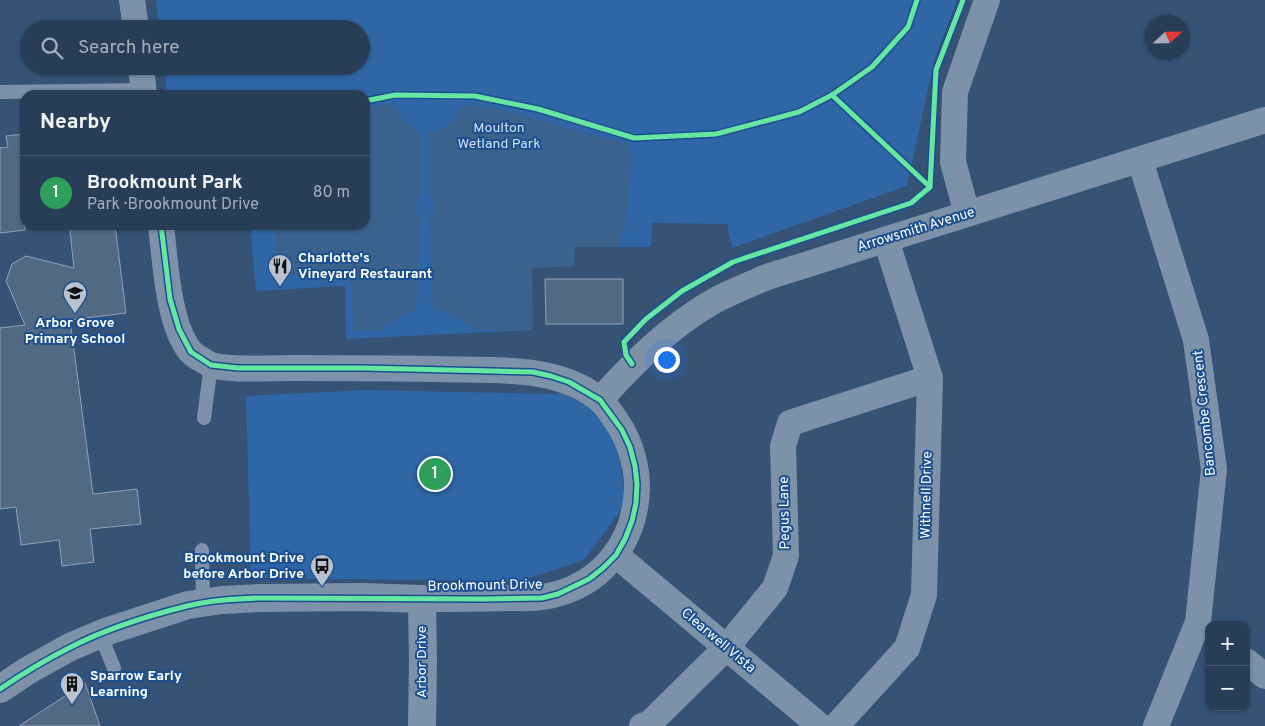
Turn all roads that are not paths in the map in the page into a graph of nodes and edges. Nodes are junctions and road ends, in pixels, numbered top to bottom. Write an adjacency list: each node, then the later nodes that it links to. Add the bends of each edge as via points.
1 (132, 0): 3 (street)
2 (987, 0): 10 (street, via 955,92 954,162)
3 (135, 20)
4 (143, 84): 5 (lane)
5 (36, 90)
6 (20, 91): 7 (lane)
7 (0, 92)
8 (1265, 120): 9 (street, Arrowsmith Avenue)
9 (1140, 160): 10 (street, Arrowsmith Avenue); 21 (street, Bancombe Crescent, via 1196,340 1214,469)
10 (967, 214): 12 (street, Arrowsmith Avenue)
11 (162, 230): 13 (street, Brookmount Drive, via 170,299 179,329 191,352)
12 (886, 240): 14 (street, Withnell Drive); 15 (street, Arrowsmith Avenue, via 767,277 713,302 669,332 632,364)
13 (211, 365): 15 (street, Brookmount Drive, via 534,372 568,382); 16 (lane)
14 (930, 378): 23 (street, Pegus Lane, via 790,423 783,446 786,556 775,588); 31 (street, Withnell Drive, via 924,595 907,648)
15 (600, 400): 18 (street, Brookmount Drive, via 630,447 637,484 634,512)
16 (204, 418)
17 (202, 550): 20 (lane)
18 (616, 555): 19 (street, Brookmount Drive, via 589,579 542,598); 23 (street, Clearwell Vista)
19 (422, 599): 20 (street, Brookmount Drive, via 259,598); 28 (street, Arbor Drive)
20 (203, 603): 22 (street, Brookmount Drive)
21 (1203, 627): 32 (street, Bancombe Crescent)
22 (96, 632): 25 (lane); 27 (street, Brookmount Drive)
23 (726, 648): 29 (street, Pegus Lane, via 650,723); 30 (street, Clearwell Vista)
24 (1250, 664): 26 (street)
25 (114, 668)
26 (1265, 676)
27 (0, 689)
28 (422, 726)
29 (642, 726)
30 (820, 726)
31 (836, 726)
32 (1156, 726)

